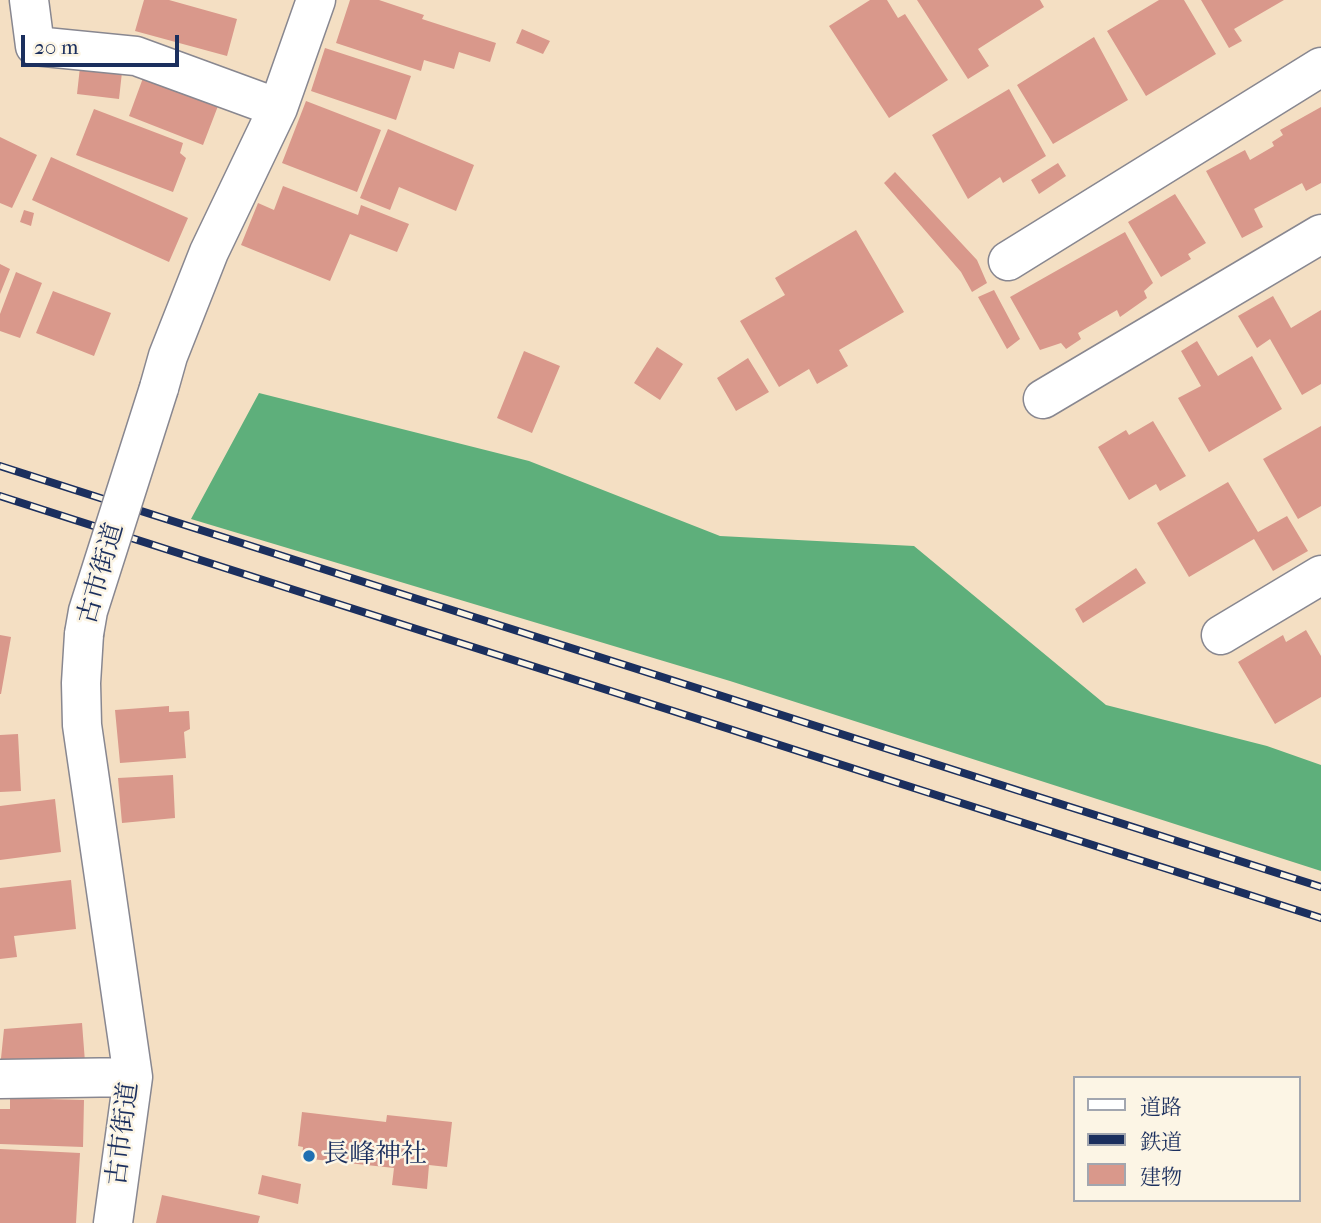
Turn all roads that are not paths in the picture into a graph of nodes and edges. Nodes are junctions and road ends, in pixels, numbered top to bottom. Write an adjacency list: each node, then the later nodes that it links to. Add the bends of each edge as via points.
1 (29, 0): 4 (street, via 35,46 136,56)
2 (317, 0): 4 (street, 古市街道)
3 (1321, 67): 6 (street)
4 (278, 108): 10 (street, 古市街道, bridge, via 209,251 168,356 84,634 82,725)
5 (1321, 234): 7 (street)
6 (1008, 261)
7 (1043, 399)
8 (1321, 575): 9 (street)
9 (1221, 635)
10 (133, 1077): 11 (street); 12 (street, 古市街道)
11 (0, 1079)
12 (113, 1223)

